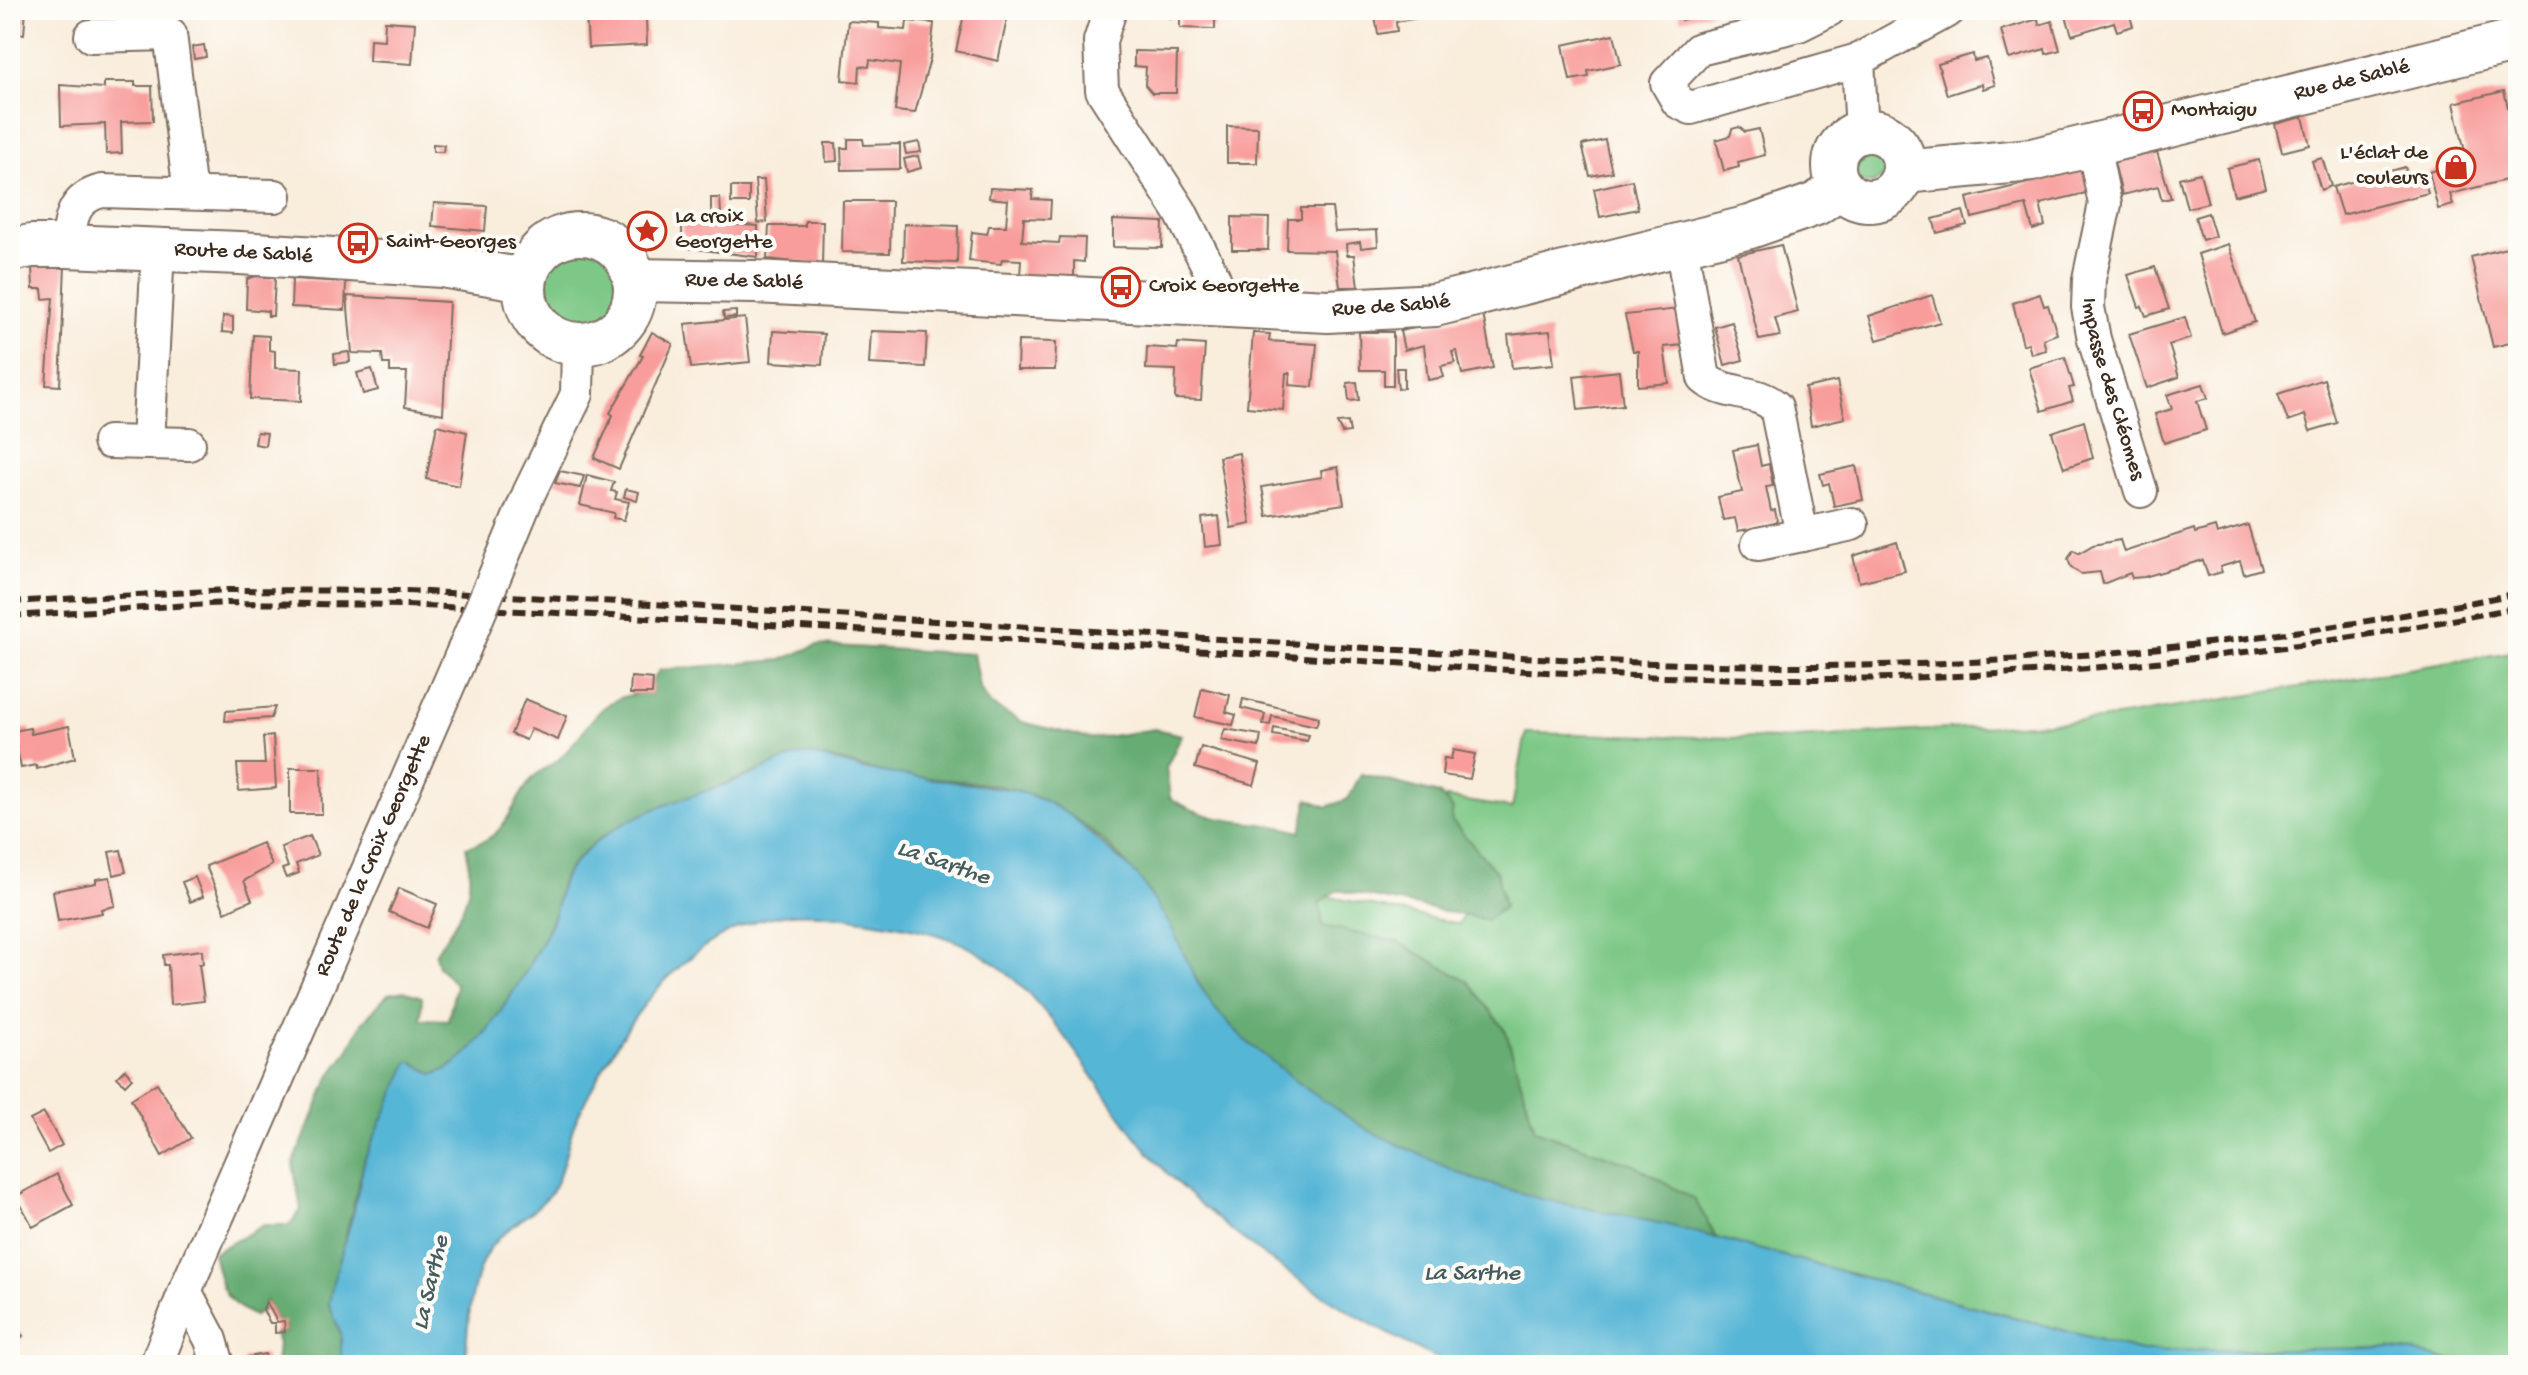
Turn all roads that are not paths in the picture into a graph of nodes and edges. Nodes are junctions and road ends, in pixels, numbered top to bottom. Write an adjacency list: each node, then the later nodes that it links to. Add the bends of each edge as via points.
1 (1110, 10): 19 (street, via 1100,41 1102,90 1180,211)
2 (1829, 10): 6 (street, via 1799,25 1699,49 1667,83 1678,102 1691,108)
3 (1949, 10): 6 (street)
4 (91, 36): 11 (street, via 170,34)
5 (2518, 40): 8 (main road, Rue de Sablé)
6 (1858, 60): 7 (street)
7 (1862, 132): 9 (main road, via 1884,134 1893,141); 10 (main road, via 1837,154 1834,165)
8 (2093, 145): 9 (main road, Rue de Sablé, via 2032,160); 24 (street, Impasse des Cléomes, via 2105,204 2088,307)
9 (1904, 172): 10 (main road, via 1883,199 1860,200)
10 (1841, 187): 13 (main road, Rue de Sablé, via 1816,204)
11 (190, 193): 12 (street); 14 (street, via 89,194 72,212)
12 (275, 196)
13 (1681, 244): 19 (main road, Rue de Sablé, via 1435,305 1328,311); 26 (street, via 1704,378 1776,407)
14 (67, 246): 15 (main road, Route de Sablé); 16 (main road, Route de Sablé)
15 (10, 250)
16 (158, 250): 17 (main road, Route de Sablé, via 442,266); 22 (street)
17 (525, 280): 18 (main road, via 541,250 571,235 605,239 619,250); 20 (main road, via 525,299 544,331)
18 (634, 280): 19 (main road, Rue de Sablé); 20 (main road, via 632,304 621,325 602,339)
19 (1223, 307)
20 (578, 344): 28 (street, Route de la Croix Georgette, bridge, via 577,394)
21 (109, 442): 22 (street)
22 (148, 442): 23 (street)
23 (189, 444)
24 (2141, 491)
25 (1852, 524): 26 (street)
26 (1802, 535): 27 (street)
27 (1758, 544)
28 (185, 1291): 29 (street, Route de la Croix Georgette); 30 (street)
29 (156, 1365)
30 (218, 1365)

